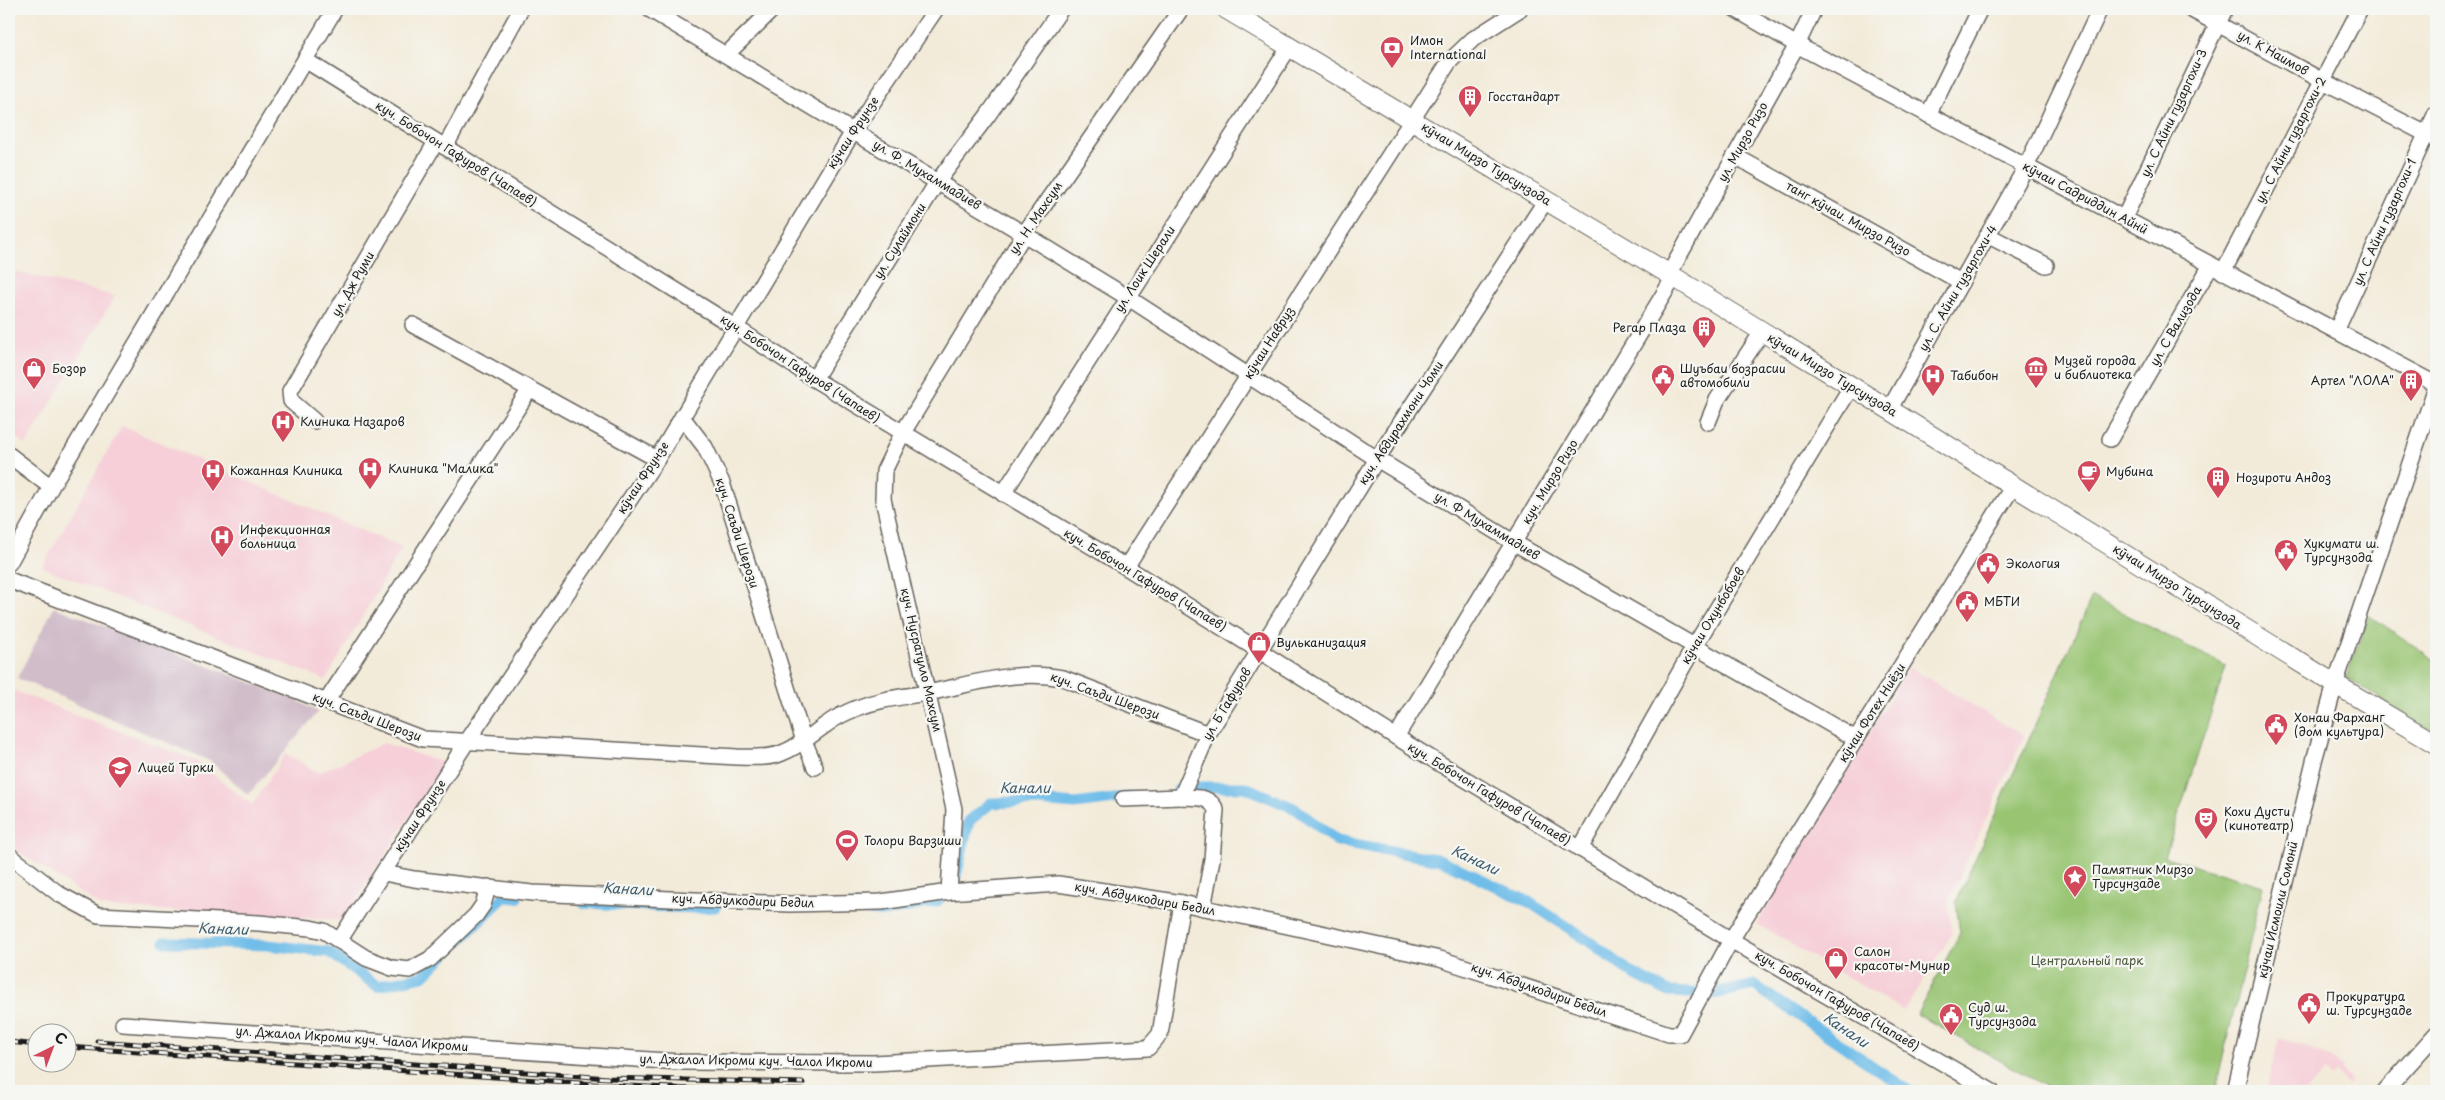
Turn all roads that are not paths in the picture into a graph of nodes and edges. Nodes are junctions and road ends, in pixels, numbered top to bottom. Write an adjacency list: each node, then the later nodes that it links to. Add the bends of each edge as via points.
1 (335, 9): 21 (street)
2 (521, 9): 28 (street, ул. Дж Руми)
3 (649, 9): 20 (street, ул. Ф. Мухаммадиев)
4 (773, 9): 20 (street)
5 (936, 9): 26 (street, кӯчаи Фрунзе)
6 (1062, 9): 31 (street, ул. Сулаймони)
7 (1181, 9): 34 (street, ул. Н. Махсум)
8 (1226, 9): 19 (main road, кӯчаи Мирзо Турсунзода)
9 (1520, 9): 25 (street, via 1473,39 1449,62)
10 (1735, 9): 18 (street, кӯчаи Садриддин Айнӣ)
11 (1814, 9): 18 (street, ул. Мирзо Ризо)
12 (1980, 9): 24 (street)
13 (2100, 9): 30 (street, ул. С. Айни гузаргохи-4)
14 (2190, 9): 17 (street, ул. К Наимов)
15 (2225, 9): 17 (street, ул. С Айни гузаргохи-3)
16 (2360, 9): 22 (street, ул. С Айни гузаргохи-2)
17 (2217, 22): 22 (street, ул. К Наимов); 33 (street, ул. С Айни гузаргохи-3)
18 (1797, 45): 24 (street, кӯчаи Садриддин Айнӣ); 29 (street, ул. Мирзо Ризо)
19 (1290, 46): 25 (main road, кӯчаи Мирзо Турсунзода); 40 (street, ул. Лоик Шерали)
20 (727, 54): 26 (street, ул. Ф. Мухаммадиев)
21 (305, 60): 28 (street, куч. Бобочон Гафуров (Чапаев)); 60 (street)
22 (2321, 80): 27 (street, ул. К Наимов); 37 (street, ул. С Айни гузаргохи-2)
23 (2436, 113): 27 (street, ул. С Айни гузаргохи-1)
24 (1928, 114): 30 (street, кӯчаи Садриддин Айнӣ)
25 (1411, 119): 32 (main road, кӯчаи Мирзо Турсунзода); 45 (street, кӯчаи Навруз)
26 (854, 130): 31 (street, ул. Ф. Мухаммадиев); 42 (street, кӯчаи Фрунзе)
27 (2431, 135): 43 (street, ул. С Айни гузаргохи-1)
28 (440, 144): 42 (street, куч. Бобочон Гафуров (Чапаев)); 52 (street, ул. Дж Руми, via 290,391 291,401)
29 (1735, 156): 38 (street, ул. Мирзо Ризо); 39 (street, танг кӯчаи. Мирзо Ризо)
30 (2026, 167): 33 (street, кӯчаи Садриддин Айнӣ); 35 (street, ул. С. Айни гузаргохи-4)
31 (938, 182): 34 (street, ул. Ф. Мухаммадиев); 46 (street, ул. Сулаймони)
32 (1546, 200): 38 (main road, кӯчаи Мирзо Турсунзода); 58 (street, куч. Абдурахмони Чоми)
33 (2124, 218): 37 (street, кӯчаи Садриддин Айнӣ)
34 (1024, 234): 40 (street, ул. Ф. Мухаммадиев); 54 (street, ул. Н. Махсум)
35 (1988, 236): 36 (street); 39 (street, ул. С. Айни гузаргохи-4)
36 (2046, 265)
37 (2217, 268): 43 (street, кӯчаи Садриддин Айнӣ); 55 (street, ул. С Вализода)
38 (1671, 276): 44 (main road, кӯчаи Мирзо Турсунзода); 62 (street, куч. Мирзо Ризо)
39 (1962, 282): 50 (street, ул. С. Айни гузаргохи-4)
40 (1127, 297): 45 (street, ул. Ф Мухаммадиев); 61 (street, ул. Лоик Шерали)
41 (414, 325): 49 (street)
42 (734, 327): 46 (street, куч. Бобочон Гафуров (Чапаев)); 51 (street, кӯчаи Фрунзе)
43 (2336, 331): 47 (street, кӯчаи Садриддин Айнӣ)
44 (1762, 332): 48 (main road, кӯчаи Мирзо Турсунзода); 53 (street, via 1717,400)
45 (1247, 377): 58 (street, ул. Ф Мухаммадиев); 64 (street, кӯчаи Навруз)
46 (814, 380): 54 (street, куч. Бобочон Гафуров (Чапаев))
47 (2436, 386): 68 (street, кӯчаи Исмоили Сомонӣ)
48 (1851, 387): 50 (main road, кӯчаи Мирзо Турсунзода); 66 (street, кӯчаи Охунбобоев)
49 (530, 389): 57 (street); 70 (street)
50 (1889, 410): 59 (main road, кӯчаи Мирзо Турсунзода)
51 (682, 417): 57 (street, кӯчаи Фрунзе); 74 (street, куч. Саъди Шерози, via 705,447 722,483)
52 (314, 422)
53 (1708, 422)
54 (902, 434): 61 (street, куч. Бобочон Гафуров (Чапаев)); 69 (street, куч. Нусратулло Махсум, via 884,471 883,499)
55 (2110, 439)
56 (9, 455): 60 (street)
57 (657, 459): 75 (street, кӯчаи Фрунзе)
58 (1376, 459): 62 (street, ул. Ф Мухаммадиев); 67 (street, куч. Абдурахмони Чоми)
59 (2013, 486): 68 (main road, кӯчаи Мирзо Турсунзода); 73 (street, кӯчаи Фотех Ниёзи)
60 (51, 487): 63 (street)
61 (1004, 494): 64 (street, куч. Бобочон Гафуров (Чапаев))
62 (1513, 542): 66 (street, ул. Ф Мухаммадиев); 72 (street, куч. Мирзо Ризо)
63 (9, 563)
64 (1126, 566): 67 (street, куч. Бобочон Гафуров (Чапаев))
65 (9, 580): 70 (street, куч. Саъди Шерози)
66 (1694, 647): 73 (street, ул. Ф Мухаммадиев); 80 (street, кӯчаи Охунбобоев)
67 (1260, 650): 71 (street, ул. Б Гафуров); 72 (street, куч. Бобочон Гафуров (Чапаев))
68 (2335, 684): 76 (main road, кӯчаи Мирзо Турсунзода); 92 (street, кӯчаи Исмоили Сомонӣ)
69 (929, 692): 71 (street, куч. Саъди Шерози, via 1015,674 1044,674 1063,678); 74 (street, куч. Саъди Шерози, via 890,697 858,708 829,722); 84 (street, куч. Нусратулло Махсум, via 954,809)
70 (326, 702): 75 (street, куч. Саъди Шерози, via 423,739)
71 (1208, 734): 78 (street, ул. Б Гафуров)
72 (1396, 737): 80 (street, куч. Бобочон Гафуров (Чапаев))
73 (1856, 739): 87 (street, кӯчаи Фотех Ниёзи)
74 (804, 742): 75 (street, куч. Саъди Шерози, via 781,754 737,757); 77 (street)
75 (466, 743): 82 (street, кӯчаи Фрунзе)
76 (2436, 744)
77 (815, 767)
78 (1182, 797): 79 (street); 86 (street, via 1205,798 1216,810)
79 (1124, 799)
80 (1580, 849): 87 (street, куч. Бобочон Гафуров (Чапаев))
81 (9, 855): 88 (street, via 58,894 98,916 310,928 324,931)
82 (384, 873): 83 (street, куч. Абдулкодири Бедил); 88 (street, кӯчаи Фрунзе)
83 (488, 888): 84 (street, куч. Абдулкодири Бедил, via 532,893 789,904 881,902); 88 (street, via 476,915 430,959 410,970 383,965)
84 (948, 892): 85 (street, куч. Абдулкодири Бедил, via 1058,884)
85 (1182, 903): 86 (street, куч. Абдулкодири Бедил); 89 (street, ул. Джалол Икроми куч. Чалол Икроми, via 1160,1034 1148,1048 874,1063 680,1062)
86 (1203, 908): 87 (street, куч. Абдулкодири Бедил, via 1458,963 1669,1034 1680,1034)
87 (1731, 940): 91 (street, куч. Бобочон Гафуров (Чапаев))
88 (339, 941)
89 (123, 1024)
90 (2436, 1034): 93 (street)
91 (1991, 1091)
92 (2235, 1091)
93 (2385, 1091)

